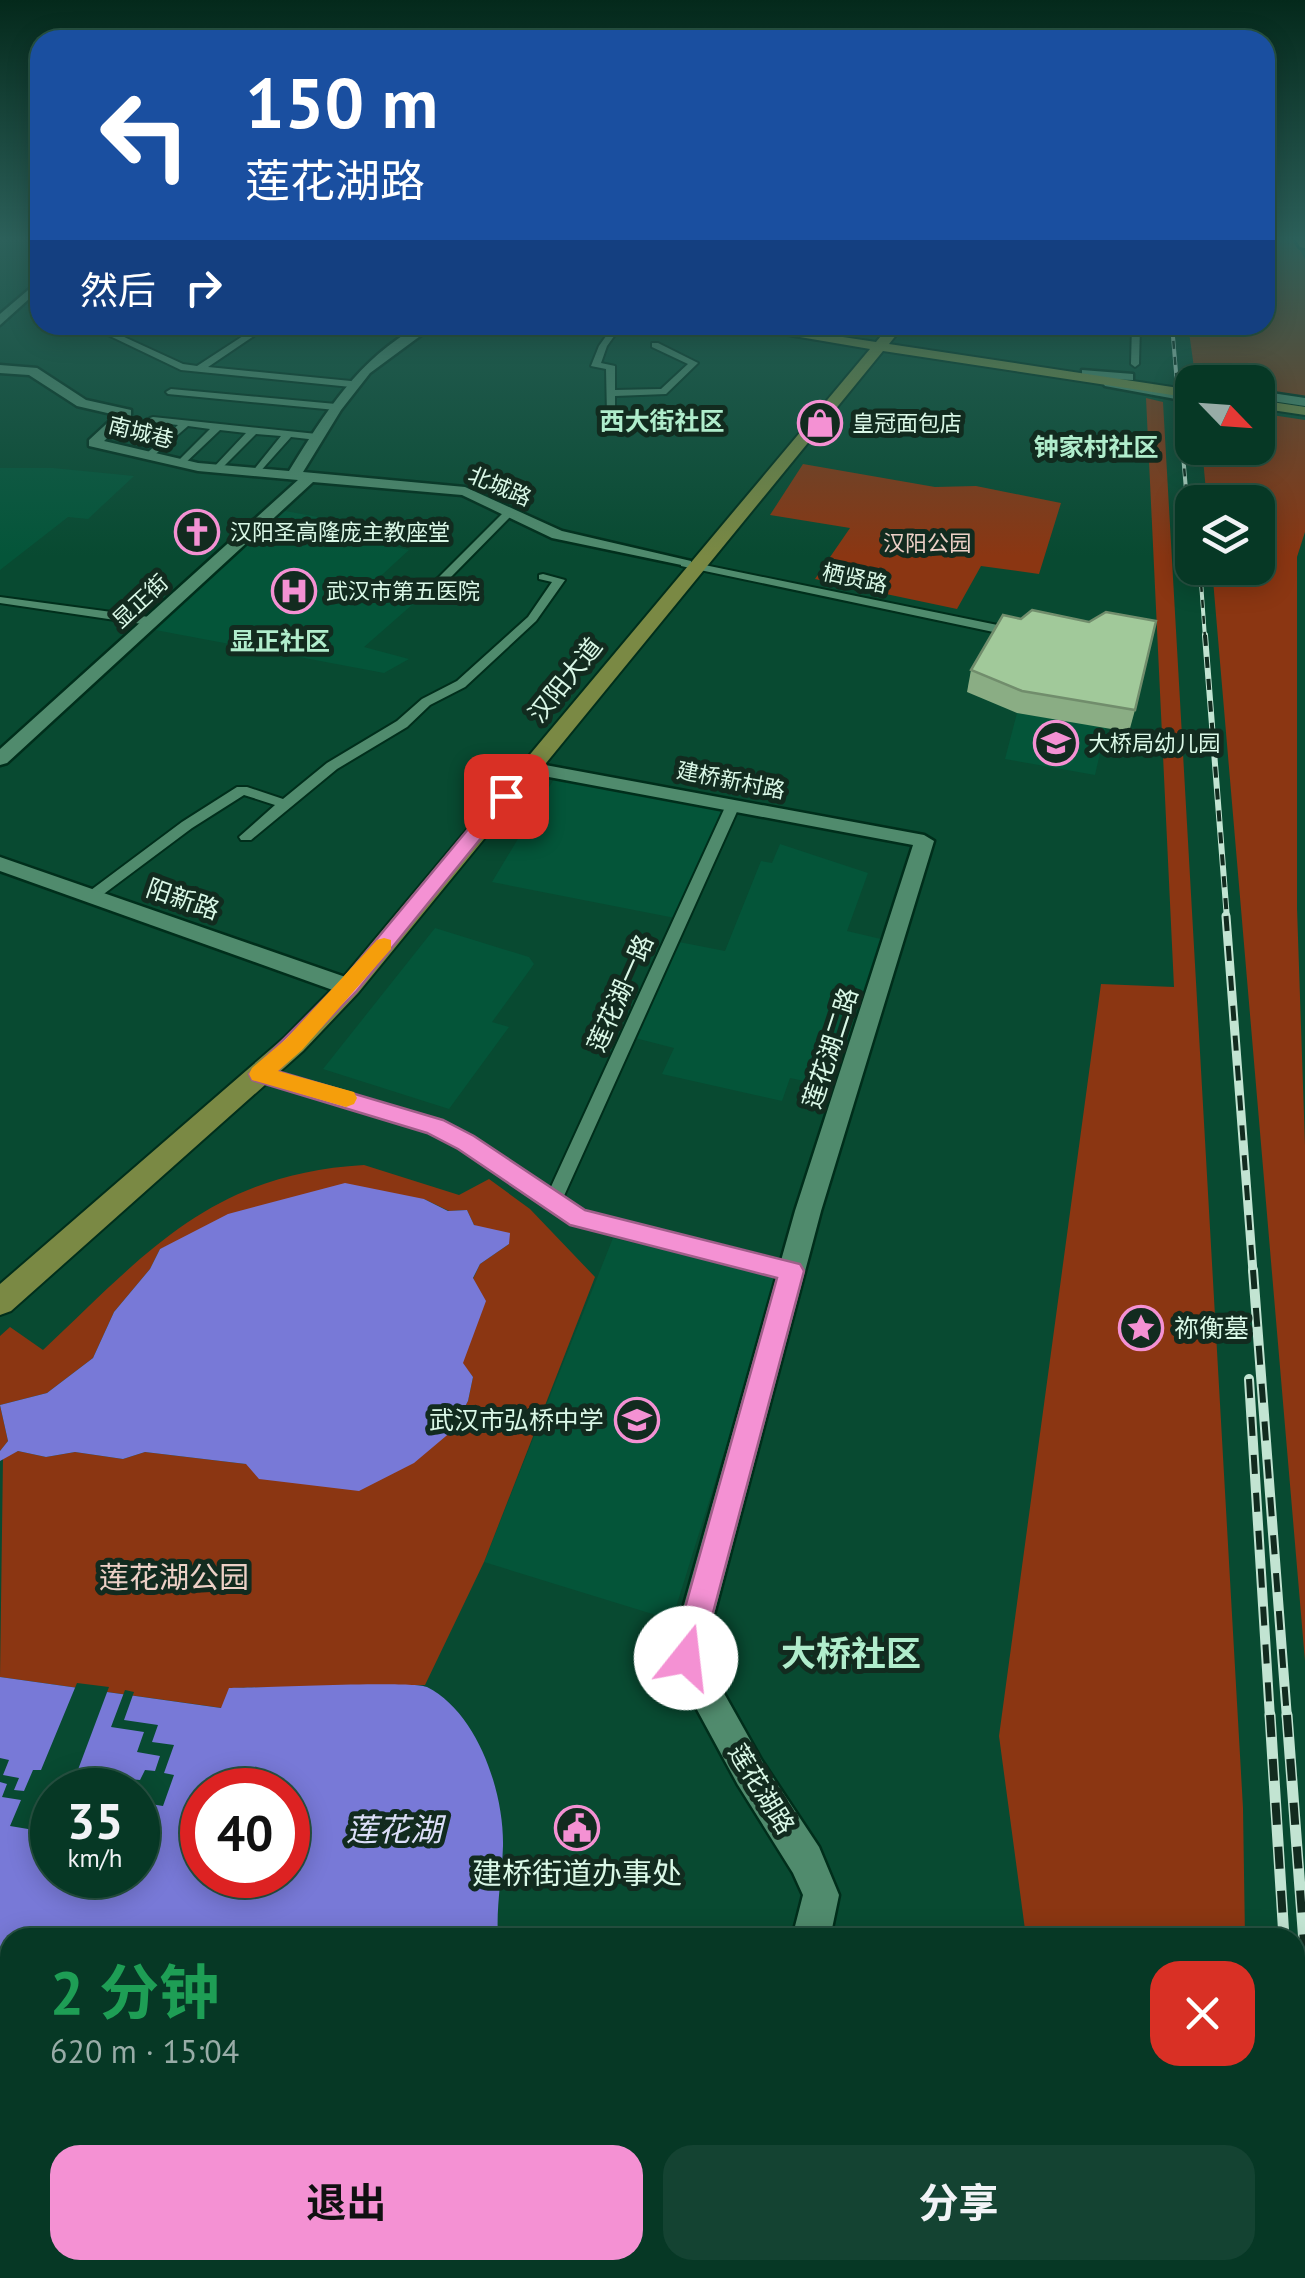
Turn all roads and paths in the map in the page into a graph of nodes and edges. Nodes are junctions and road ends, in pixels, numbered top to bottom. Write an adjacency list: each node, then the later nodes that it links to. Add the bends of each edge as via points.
1 (127, 343): 16 (street, via 181,367)
2 (240, 343): 16 (street)
3 (398, 343): 20 (street, 显正街)
4 (604, 343): 23 (street, via 595,366 611,366)
5 (840, 343): 6 (main road)
6 (865, 343)
7 (872, 343): 48 (main road, 汉阳大道)
8 (879, 343): 13 (main road, via 888,352)
9 (890, 343): 13 (main road)
10 (914, 343): 13 (main road)
11 (1136, 343): 14 (street)
12 (655, 345): 23 (street, via 694,363 664,392)
13 (924, 351): 21 (main road)
14 (1135, 364)
15 (0, 369): 42 (street, 南城巷, via 32,371 82,404 126,413 94,443)
16 (204, 369): 17 (street); 24 (street)
17 (248, 374): 18 (street); 26 (street)
18 (292, 378): 19 (street); 27 (street)
19 (324, 381): 20 (street); 29 (street)
20 (351, 384): 31 (street, 显正街)
21 (1175, 389)
22 (171, 392): 24 (street)
23 (610, 392): 38 (street, via 610,412)
24 (184, 393): 25 (street)
25 (203, 395): 26 (street); 28 (street)
26 (231, 401): 27 (street)
27 (269, 401): 29 (street); 33 (street)
28 (193, 404)
29 (302, 404): 31 (street); 39 (street)
30 (1275, 404): 32 (main road)
31 (336, 408): 41 (street, 显正街)
32 (1305, 408)
33 (259, 410)
34 (153, 420): 35 (street)
35 (180, 420): 36 (street); 42 (street)
36 (214, 423): 37 (street, via 240,430); 43 (street)
37 (252, 425): 39 (street); 44 (street)
38 (702, 430)
39 (276, 433): 40 (street)
40 (288, 434): 41 (street); 45 (street)
41 (317, 438): 46 (street, 显正街)
42 (151, 455): 43 (street, 南城巷)
43 (182, 463): 44 (street, 南城巷)
44 (218, 468): 45 (street, 南城巷)
45 (257, 472): 46 (street, 南城巷)
46 (302, 475): 47 (street, 北城路, via 465,491); 52 (street, 显正街)
47 (509, 512): 48 (street, 北城路, via 557,535); 50 (street, via 440,582)
48 (690, 564): 53 (street, 栖贤路); 55 (main road, 汉阳大道); 62 (main road, 汉阳大道)
49 (544, 577): 56 (street, via 558,580 532,619 489,660)
50 (474, 590)
51 (0, 600): 52 (street)
52 (150, 621): 54 (street, 显正街)
53 (1018, 633)
54 (0, 759)
55 (529, 768): 57 (street, 建桥新村路); 62 (main road, 汉阳大道)
56 (285, 804): 58 (street); 61 (street, via 242,790)
57 (733, 806): 59 (street, 建桥新村路); 64 (street, 莲花湖一路)
58 (246, 837)
59 (924, 841): 65 (street, 莲花湖二路)
60 (0, 864): 61 (street, 阳新路)
61 (92, 896): 62 (street, 阳新路)
62 (342, 984): 63 (main road, 汉阳大道); 66 (main road, 汉阳大道)
63 (260, 1074): 64 (street, via 435,1126); 67 (main road, 汉阳大道)
64 (553, 1201): 65 (street, via 579,1218)
65 (792, 1271): 68 (street, 莲花湖路, via 686,1658 806,1860 821,1895)
66 (0, 1281)
67 (0, 1302)
68 (813, 1928)

